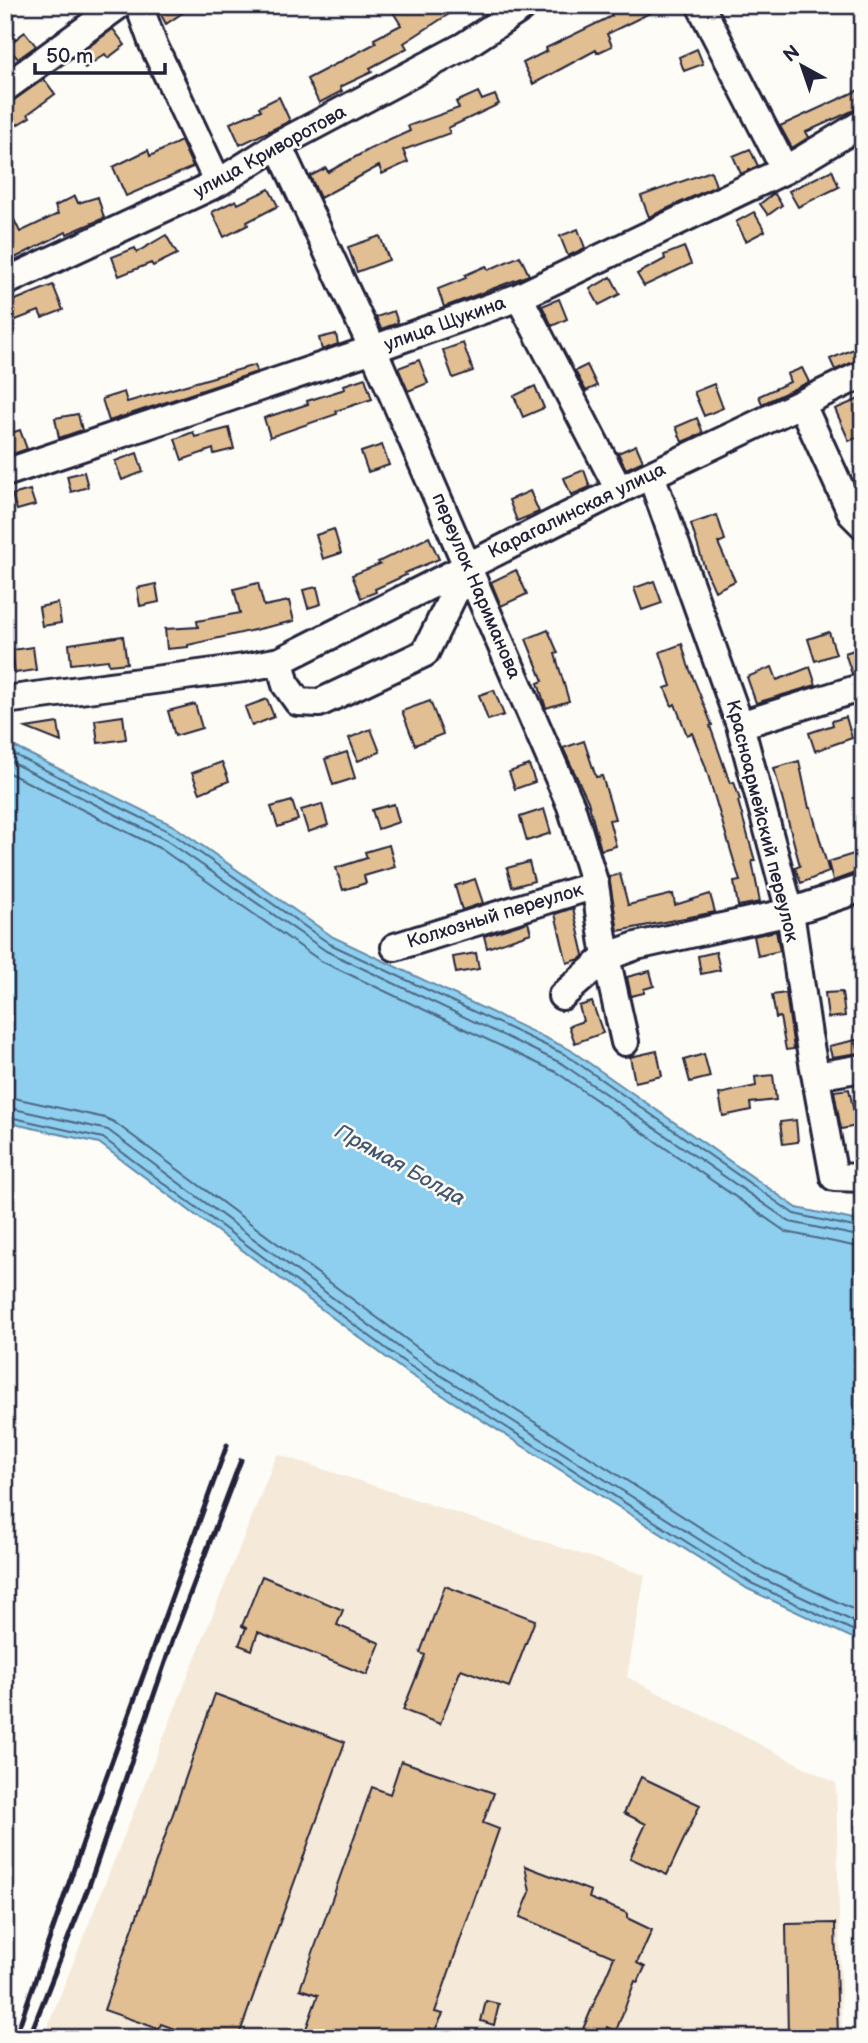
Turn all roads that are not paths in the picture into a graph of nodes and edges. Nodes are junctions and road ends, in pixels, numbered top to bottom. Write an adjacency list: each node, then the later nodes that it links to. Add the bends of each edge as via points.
1 (119, 5): 5 (street)
2 (139, 5): 9 (street)
3 (526, 5): 7 (street, улица Криворотова, via 464,47)
4 (700, 5): 8 (street)
5 (5, 88)
6 (863, 123): 8 (street, улица Щукина)
7 (278, 145): 9 (street, улица Криворотова); 12 (street, переулок Нариманова)
8 (785, 170): 11 (street, улица Щукина)
9 (218, 183): 10 (street, улица Криворотова)
10 (5, 282)
11 (519, 297): 12 (street, улица Щукина); 17 (street)
12 (373, 349): 15 (street, улица Щукина); 19 (street, переулок Нариманова)
13 (863, 374): 14 (street, Карагалинская улица)
14 (802, 405): 16 (street, Карагалинская улица); 18 (street, via 852,514)
15 (5, 473)
16 (651, 475): 17 (street, Карагалинская улица); 23 (street, Красноармейский переулок)
17 (619, 490): 19 (street, Карагалинская улица)
18 (863, 525)
19 (468, 565): 20 (street, Карагалинская улица); 20 (street, via 425,653 319,704 298,702 286,685); 24 (street, переулок Нариманова, via 571,806)
20 (280, 661): 22 (street, Карагалинская улица)
21 (863, 687): 23 (street)
22 (5, 700)
23 (740, 725): 26 (street, Красноармейский переулок)
24 (595, 885): 27 (street, Колхозный переулок); 28 (street, переулок Нариманова)
25 (863, 888): 26 (street)
26 (790, 912): 28 (street, via 636,946); 32 (street, Красноармейский переулок)
27 (395, 947)
28 (606, 957): 29 (street); 30 (street, переулок Нариманова)
29 (562, 996)
30 (625, 1042)
31 (863, 1068): 32 (street)
32 (816, 1076): 33 (street, Красноармейский переулок, via 834,1177)
33 (863, 1178)

